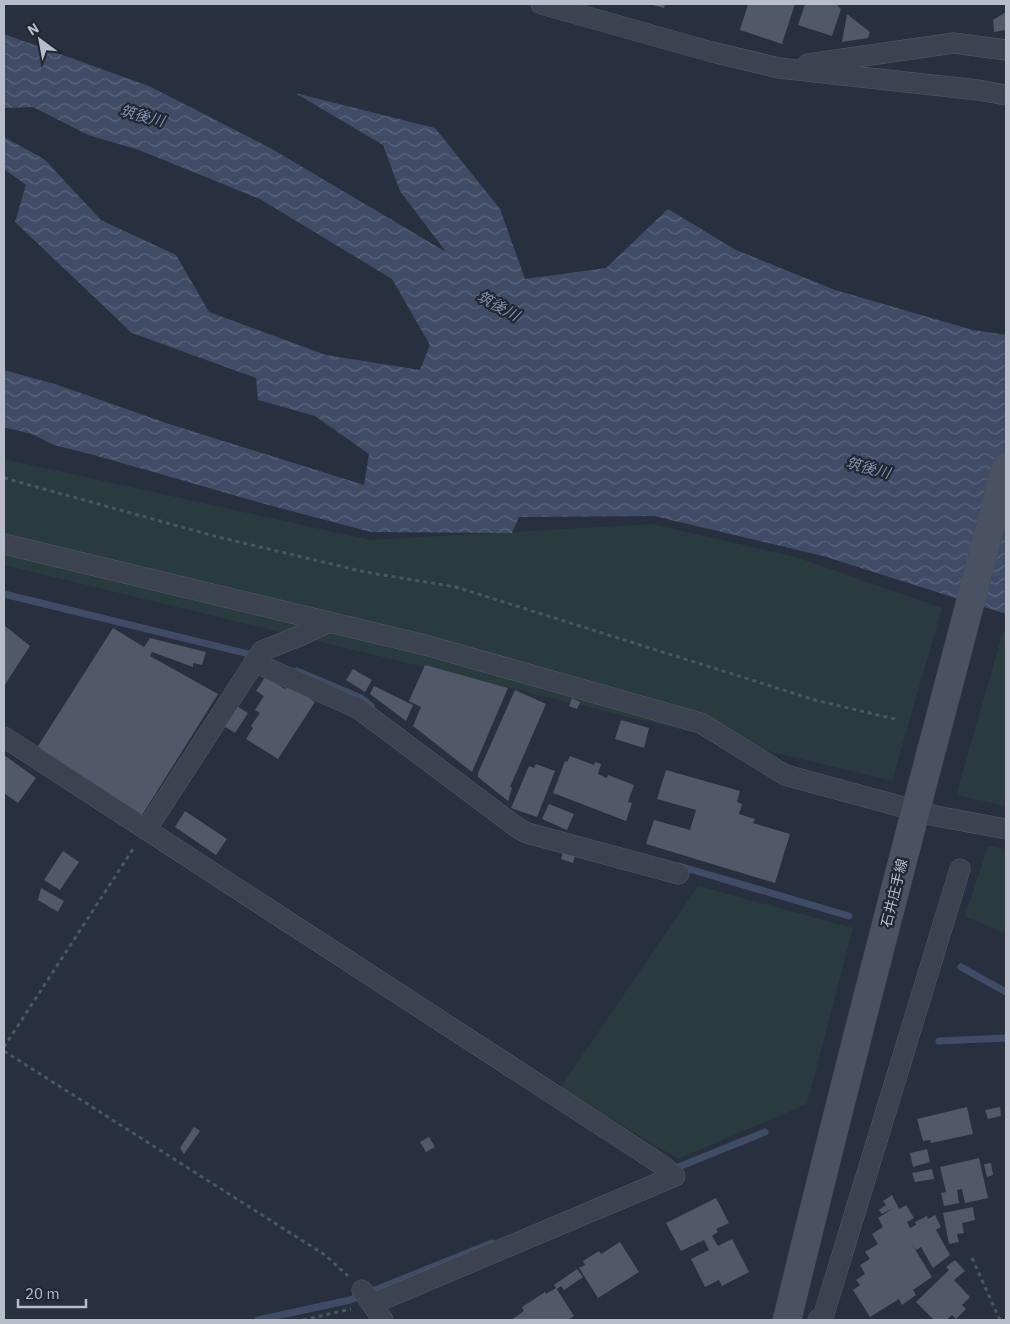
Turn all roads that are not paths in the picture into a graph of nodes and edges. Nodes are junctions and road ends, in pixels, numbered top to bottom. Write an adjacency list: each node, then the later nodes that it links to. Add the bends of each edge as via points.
1 (541, 4): 3 (street)
2 (1006, 50): 3 (street, via 954,43)
3 (779, 68): 4 (street)
4 (1006, 95)
5 (1006, 467): 10 (main road, 石井庄手線)
6 (4, 544): 7 (street)
7 (329, 622): 8 (street); 10 (street, via 425,645 701,723 785,775)
8 (258, 657): 12 (street); 14 (street, via 359,709 527,833)
9 (4, 737): 12 (street)
10 (916, 811): 11 (street); 16 (main road, 石井庄手線)
11 (1006, 829)
12 (146, 830): 15 (street, via 669,1170)
13 (960, 869): 17 (street, via 824,1314)
14 (679, 874)
15 (372, 1305)
16 (786, 1320)
17 (818, 1320)

